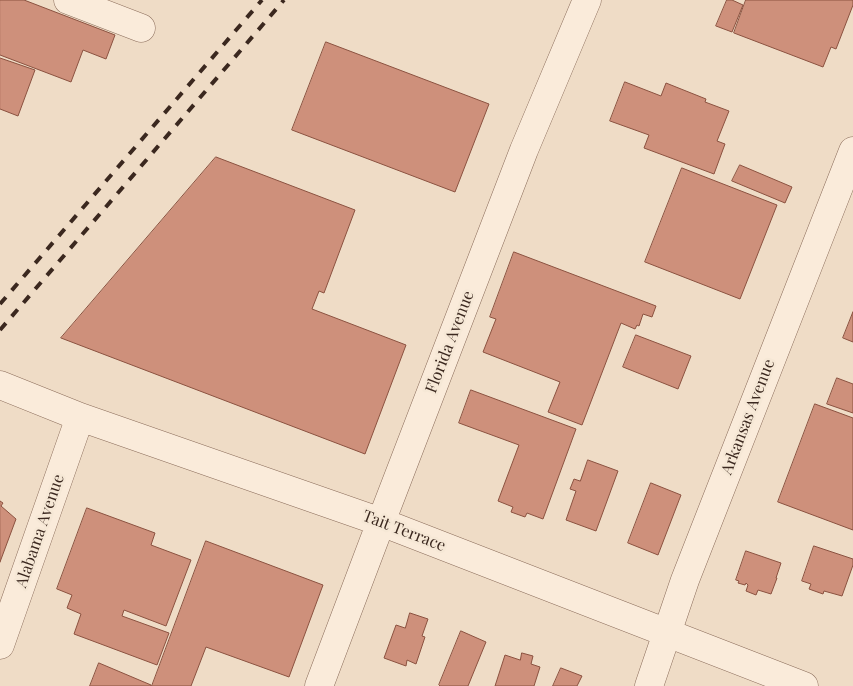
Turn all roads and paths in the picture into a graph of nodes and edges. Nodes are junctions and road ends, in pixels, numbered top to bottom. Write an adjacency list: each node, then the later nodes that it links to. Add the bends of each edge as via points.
1 (68, 0): 3 (street)
2 (587, 0): 7 (street, Florida Avenue, via 524,150)
3 (140, 28)
4 (853, 150): 8 (street, Arkansas Avenue)
5 (0, 385): 6 (street, Tait Terrace)
6 (80, 417): 7 (street, Tait Terrace); 9 (street, Alabama Avenue)
7 (381, 522): 8 (street, Tait Terrace); 10 (street, Florida Avenue)
8 (667, 633): 11 (street, Arkansas Avenue); 12 (street, Tait Terrace)
9 (0, 645)
10 (319, 686)
11 (649, 686)
12 (804, 686)

